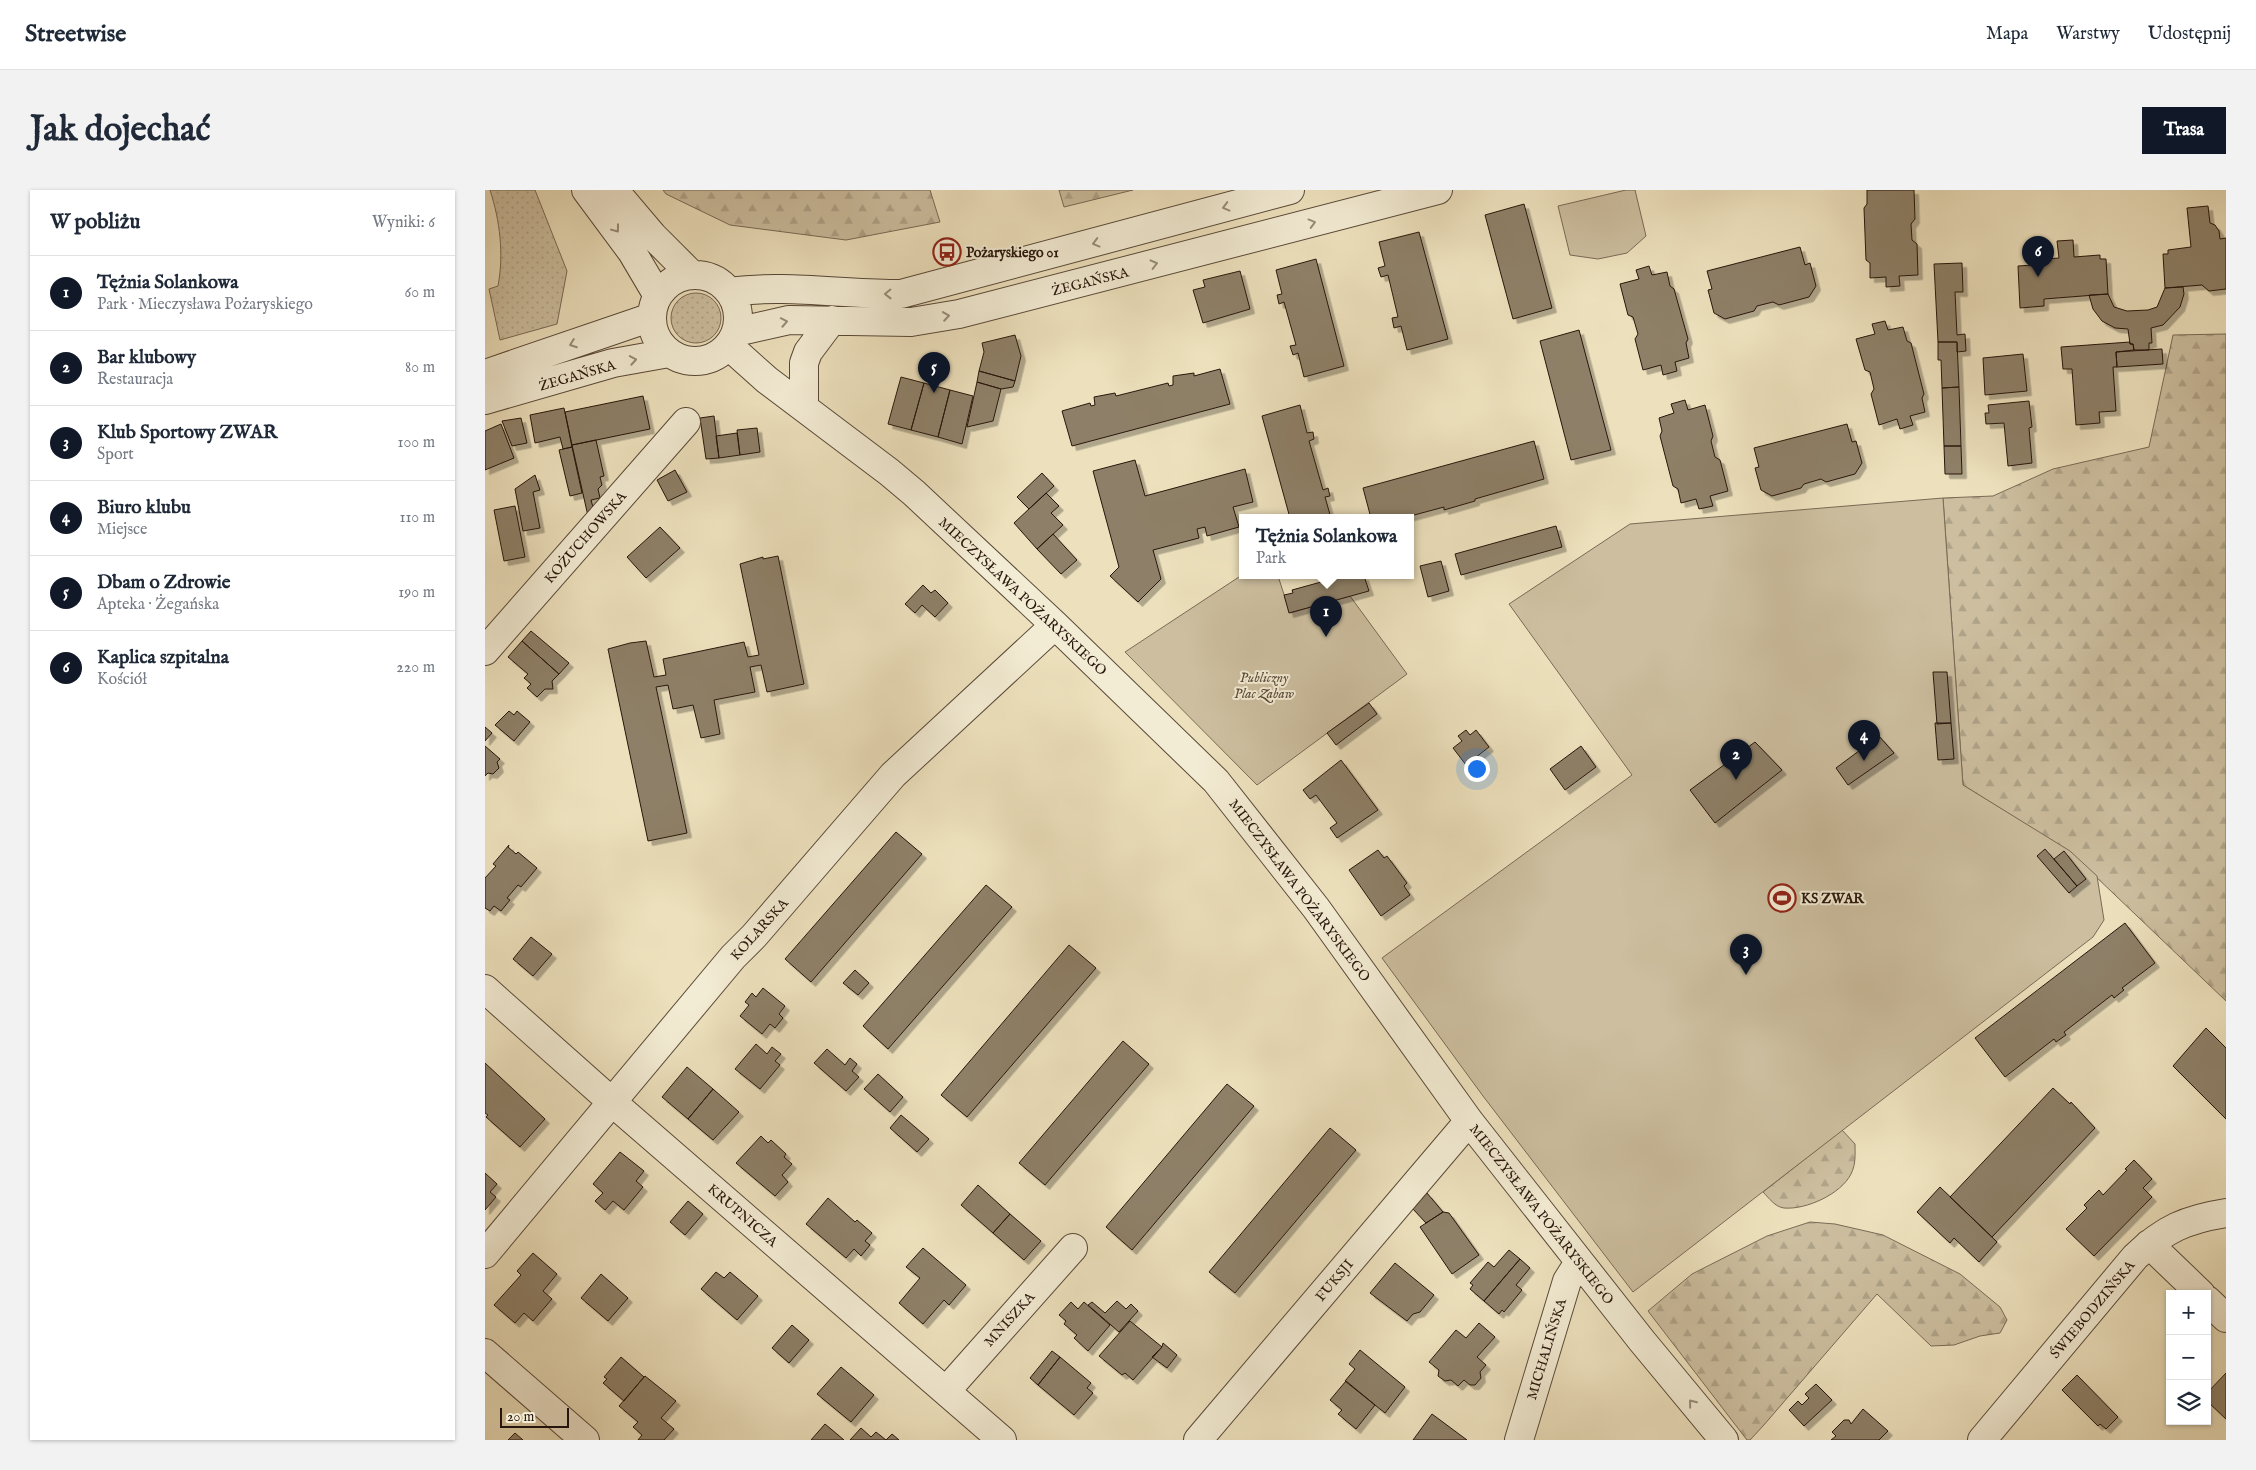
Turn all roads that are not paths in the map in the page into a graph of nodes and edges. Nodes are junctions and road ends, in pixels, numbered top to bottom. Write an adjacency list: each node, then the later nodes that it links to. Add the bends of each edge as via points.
1 (586, 190): 7 (street, one-way to 7, via 632,252)
2 (614, 190): 5 (street)
3 (1290, 190): 6 (street, one-way to 6, via 901,294 755,288)
4 (1438, 190): 8 (street, ŻEGAŃSKA, one-way to 4, via 911,322 959,314)
5 (692, 275): 6 (street, via 713,278); 7 (street, via 673,282)
6 (730, 292): 9 (street, via 738,312)
7 (655, 306): 10 (street, via 656,336); 11 (street, ŻEGAŃSKA, one-way to 11)
8 (832, 320): 9 (street, ŻEGAŃSKA, one-way to 8, via 789,320); 13 (street, via 807,352)
9 (733, 339): 10 (street, via 719,355 707,360 694,362); 13 (street, MIECZYSŁAWA POŻARYSKIEGO, via 767,380)
10 (669, 353): 12 (street, ŻEGAŃSKA, one-way to 10, via 613,363)
11 (485, 374)
12 (485, 400)
13 (804, 407): 15 (street, MIECZYSŁAWA POŻARYSKIEGO, via 902,482)
14 (686, 422): 16 (street, KOŻUCHOWSKA)
15 (1055, 625): 18 (street, KOLARSKA, via 893,775 733,957); 19 (street, MIECZYSŁAWA POŻARYSKIEGO, via 1216,781 1316,908)
16 (485, 651)
17 (485, 989): 18 (street, KRUPNICZA)
18 (612, 1102): 23 (street, KOLARSKA); 29 (street, KRUPNICZA)
19 (1469, 1121): 24 (street, MIECZYSŁAWA POŻARYSKIEGO); 32 (street, FUKSJI)
20 (2226, 1213): 21 (street, ŚWIEBODZIŃSKA, via 2189,1220)
21 (2149, 1244): 25 (street); 35 (street, ŚWIEBODZIŃSKA)
22 (1073, 1248): 29 (street, MNISZKA)
23 (485, 1254)
24 (1579, 1262): 33 (street, MICHALIŃSKA, via 1567,1281); 34 (street, MIECZYSŁAWA POŻARYSKIEGO, one-way to 24)
25 (2197, 1290)
26 (2211, 1304): 27 (street)
27 (2226, 1318)
28 (485, 1353): 30 (street)
29 (946, 1391): 31 (street, KRUPNICZA)
30 (585, 1440)
31 (1002, 1440)
32 (1198, 1440)
33 (1519, 1440)
34 (1724, 1440)
35 (1982, 1440)

